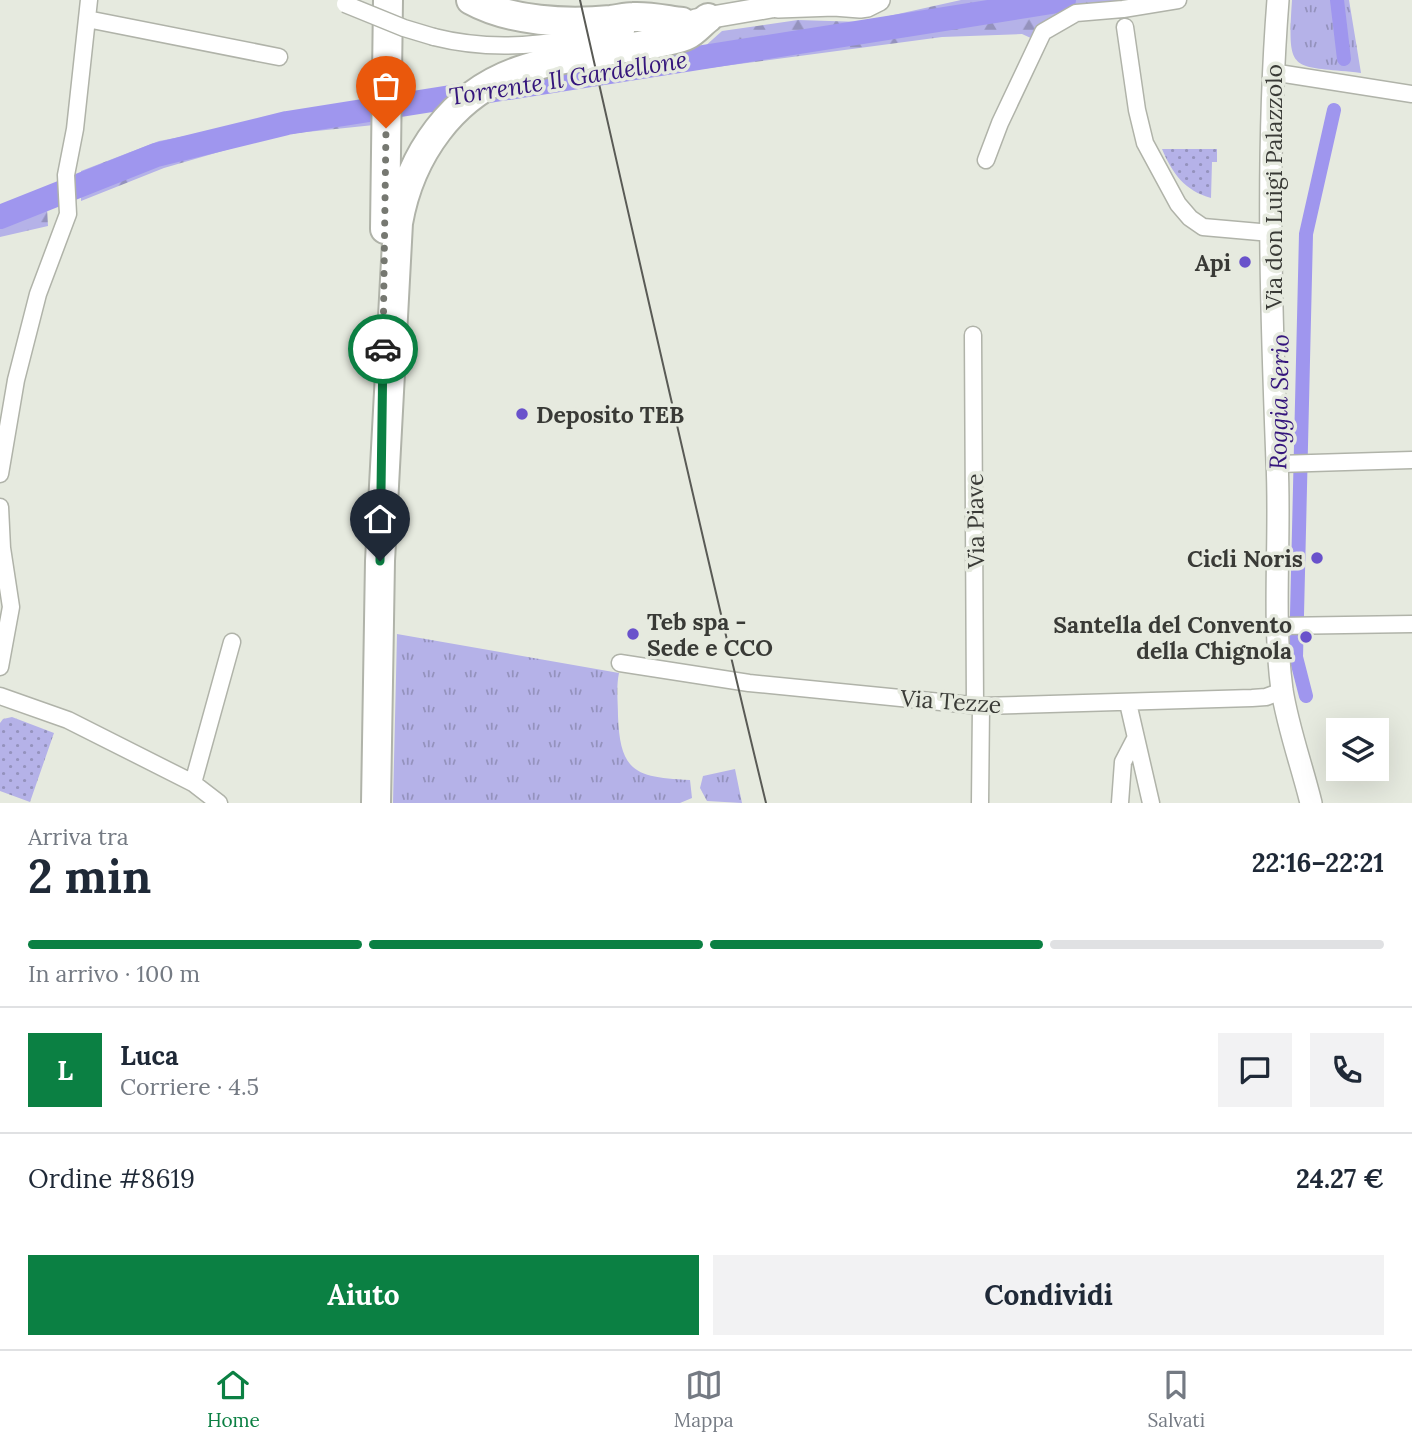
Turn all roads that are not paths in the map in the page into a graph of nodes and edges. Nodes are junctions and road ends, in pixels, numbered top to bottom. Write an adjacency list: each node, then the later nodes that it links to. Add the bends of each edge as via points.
1 (89, 0): 11 (street)
2 (388, 0): 24 (highway)
3 (471, 0): 12 (highway, via 510,14 544,19)
4 (792, 0): 10 (street)
5 (879, 0): 9 (street, via 867,6)
6 (1178, 0): 17 (street, via 1076,13 1044,32)
7 (1278, 0): 15 (street, Via don Luigi Palazzolo)
8 (340, 2): 12 (street, bridge, via 404,28 479,46 524,46)
9 (847, 3): 10 (street)
10 (771, 7): 12 (street)
11 (87, 19): 14 (street); 22 (street, via 66,175 68,214 38,294 16,380)
12 (695, 20): 24 (highway, via 686,36 541,65 489,85 449,116 426,145 398,223)
13 (1125, 27): 18 (street, via 1145,143 1178,204 1202,227)
14 (279, 57)
15 (1272, 72): 16 (street); 18 (street, Via don Luigi Palazzolo)
16 (1412, 94)
17 (986, 160)
18 (1271, 233): 21 (street, Via don Luigi Palazzolo)
19 (974, 335): 33 (street, Via Piave)
20 (1412, 460): 21 (street)
21 (1278, 464): 26 (street, Via don Luigi Palazzolo)
22 (0, 474)
23 (0, 507): 29 (street, via 11,607)
24 (380, 561): 37 (highway)
25 (1412, 624): 26 (street)
26 (1293, 626): 30 (street, Via don Luigi Palazzolo)
27 (232, 642): 35 (street)
28 (620, 663): 33 (street, Via Tezze, via 749,683)
29 (0, 667)
30 (1282, 691): 32 (street, Via Tezze, via 1266,697); 41 (street, Via don Luigi Palazzolo)
31 (0, 696): 35 (street, via 68,720)
32 (1128, 703): 33 (street, Via Tezze); 34 (street)
33 (978, 706): 38 (street, Via Piave)
34 (1135, 739): 39 (street, via 1123,762); 40 (street)
35 (193, 783): 36 (street)
36 (219, 803)
37 (376, 803)
38 (980, 803)
39 (1120, 803)
40 (1151, 803)
41 (1311, 803)

